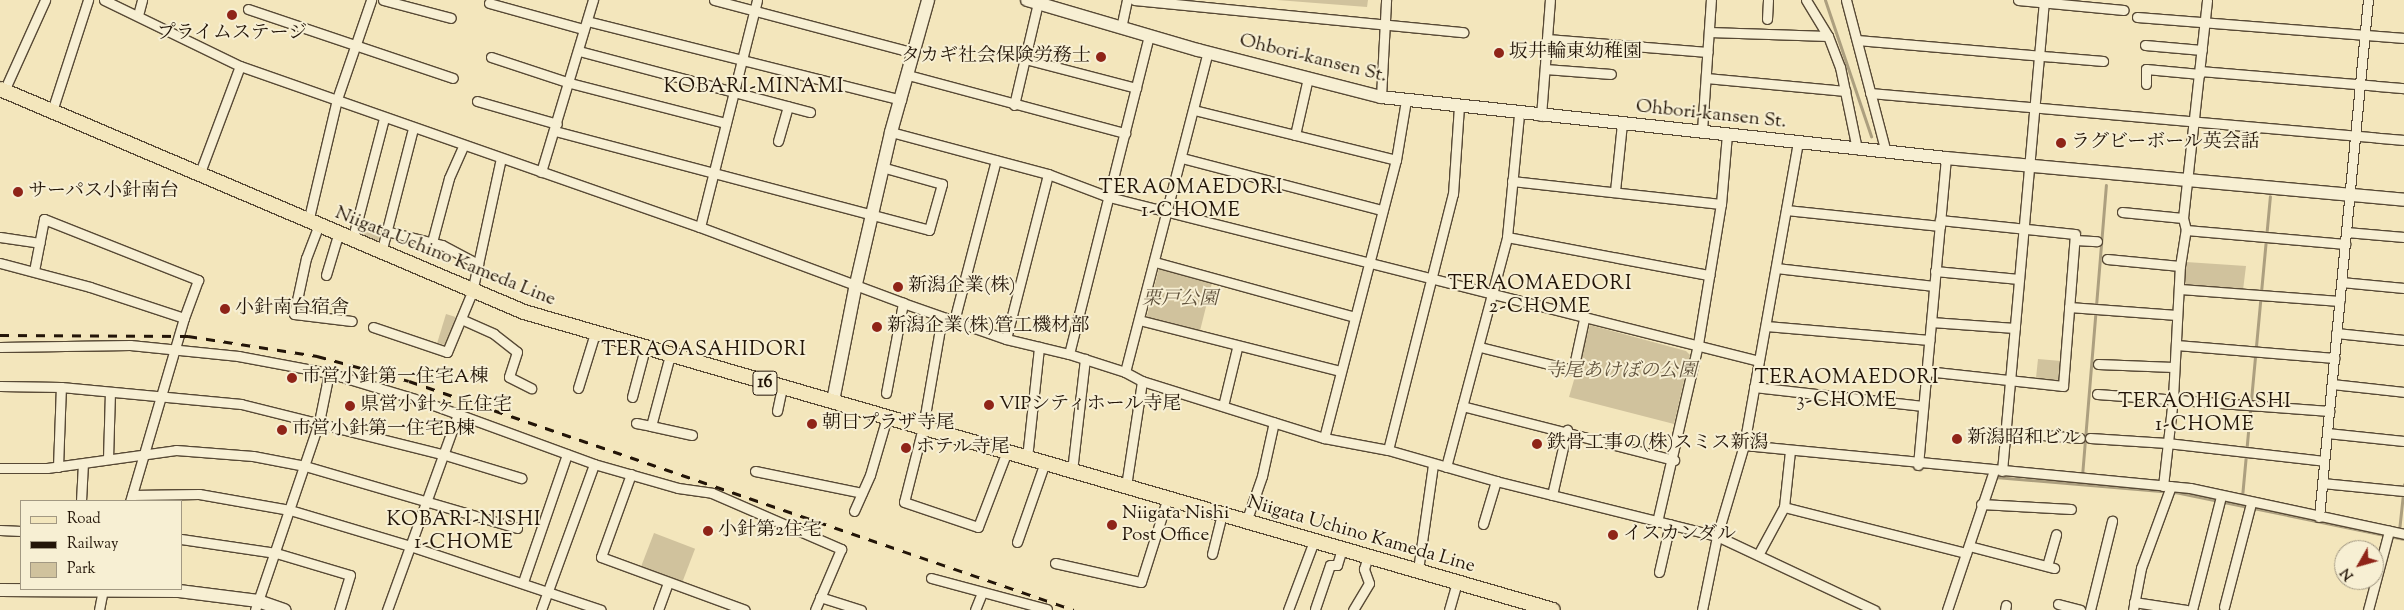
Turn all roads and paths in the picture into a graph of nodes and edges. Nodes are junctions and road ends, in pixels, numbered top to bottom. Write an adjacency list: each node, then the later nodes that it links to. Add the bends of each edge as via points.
1 (45, 0): 69 (street)
2 (88, 0): 83 (street)
3 (104, 0): 28 (street)
4 (142, 0): 28 (street)
5 (371, 0): 45 (street)
6 (383, 0): 30 (street)
7 (593, 0): 34 (street)
8 (714, 0): 27 (street)
9 (757, 0): 27 (street)
10 (1127, 0): 35 (street)
11 (1134, 0): 33 (street)
12 (1386, 0): 33 (street)
13 (1550, 0): 42 (street)
14 (1711, 0): 37 (street)
15 (1768, 0): 31 (street)
16 (1806, 0): 40 (street)
17 (1846, 0): 43 (street)
18 (2018, 0): 22 (street)
19 (2207, 0): 32 (street)
20 (2368, 0): 38 (street)
21 (926, 1): 50 (street)
22 (2044, 1): 26 (street); 51 (street)
23 (1039, 2): 35 (street, Ohbori-kansen St.); 53 (street)
24 (489, 3): 34 (street)
25 (248, 8): 45 (street)
26 (2124, 10)
27 (754, 11): 50 (street); 54 (street)
28 (138, 15): 56 (street)
29 (2137, 17): 32 (street)
30 (451, 18)
31 (1767, 19)
32 (2205, 22): 38 (street); 46 (street)
33 (1384, 23): 36 (street); 73 (street)
34 (585, 25): 47 (street); 54 (street)
35 (1121, 28): 39 (street, Ohbori-kansen St.)
36 (1463, 32)
37 (1709, 32): 40 (street); 49 (street)
38 (2365, 34): 41 (street); 66 (street)
39 (1149, 36): 48 (street, Ohbori-kansen St.); 67 (street)
40 (1828, 36): 71 (street)
41 (2404, 38)
42 (1547, 39): 49 (street); 57 (street)
43 (1857, 40): 51 (street); 72 (street)
44 (2145, 45): 46 (street)
45 (355, 46): 61 (street); 74 (street)
46 (2202, 50): 58 (street)
47 (579, 51): 64 (street); 70 (street)
48 (1208, 52): 62 (street, Ohbori-kansen St.); 82 (street)
49 (1707, 52): 63 (street)
50 (914, 53): 59 (street)
51 (2039, 56): 55 (street); 81 (street)
52 (490, 57): 64 (street)
53 (1025, 59): 67 (street); 78 (street)
54 (741, 60): 70 (street); 75 (street)
55 (2103, 61)
56 (240, 66): 74 (street); 115 (street)
57 (1545, 69): 60 (street); 86 (street)
58 (2200, 72): 65 (street, via 2146,69); 66 (street); 88 (street)
59 (908, 74): 75 (street); 78 (street)
60 (1611, 74)
61 (453, 78)
62 (1308, 78): 73 (street, Ohbori-kansen St.); 97 (street)
63 (1706, 78): 71 (street); 93 (street)
64 (570, 83): 89 (street); 91 (street)
65 (2146, 84)
66 (2360, 85): 68 (street); 98 (street)
67 (1136, 88): 95 (street)
68 (2404, 88)
69 (2, 90): 83 (main road, Niigata Uchino Kameda Line / 16)
70 (734, 91): 79 (street); 89 (street)
71 (1845, 91): 103 (street)
72 (1870, 93): 81 (street); 104 (street)
73 (1381, 97): 76 (street, Ohbori-kansen St.)
74 (336, 99): 87 (street); 130 (street)
75 (901, 100): 94 (street)
76 (1406, 100): 80 (street, Ohbori-kansen St.); 109 (street)
77 (477, 101): 91 (street)
78 (1014, 105): 95 (street)
79 (788, 106): 84 (street); 100 (street)
80 (1459, 107): 85 (street, Ohbori-kansen St.); 158 (street, via 1453,194)
81 (2034, 107): 88 (street); 110 (street)
82 (1194, 110): 97 (street); 106 (street)
83 (52, 111): 115 (main road, Niigata Uchino Kameda Line / 16)
84 (810, 112)
85 (1519, 114): 86 (street, Ohbori-kansen St.); 117 (street)
86 (1542, 116): 90 (street, Ohbori-kansen St.)
87 (384, 118): 92 (street); 141 (street)
88 (2195, 122): 98 (street); 116 (street)
89 (726, 123): 113 (street)
90 (1622, 124): 93 (street, Ohbori-kansen St.); 118 (street)
91 (556, 127): 112 (street); 113 (street)
92 (413, 128): 102 (street); 133 (street)
93 (1702, 131): 96 (street, Ohbori-kansen St.)
94 (891, 132): 108 (street); 111 (street)
95 (1125, 133): 120 (street)
96 (1727, 134): 101 (street, Ohbori-kansen St.); 122 (street)
97 (1295, 135): 109 (street)
98 (2355, 136): 99 (street); 119 (street)
99 (2404, 140)
100 (778, 141)
101 (1798, 143): 103 (street, Ohbori-kansen St.); 124 (street)
102 (463, 146): 105 (street); 143 (street, via 449,178)
103 (1857, 149): 104 (street, Ohbori-kansen St.)
104 (1886, 152): 107 (street, Ohbori-kansen St.)
105 (501, 158): 112 (street); 151 (street)
106 (1182, 158): 123 (street); 125 (street)
107 (1946, 158): 110 (street, Ohbori-kansen St.); 129 (street)
108 (996, 160): 114 (street); 178 (street)
109 (1396, 160): 123 (street)
110 (2029, 166): 116 (street, Ohbori-kansen St.); 131 (street)
111 (885, 168): 127 (street); 127 (street, via 942,184 929,230)
112 (541, 172): 132 (street)
113 (713, 173): 127 (street); 132 (street)
114 (1048, 174): 120 (street); 185 (street)
115 (199, 175): 130 (main road, Niigata Uchino Kameda Line / 16)
116 (2190, 180): 119 (street, Ohbori-kansen St.); 128 (street)
117 (1512, 181): 118 (street); 138 (street)
118 (1616, 191): 122 (street)
119 (2350, 194): 121 (street, Ohbori-kansen St.); 135 (street)
120 (1108, 196): 125 (street); 196 (street)
121 (2404, 200)
122 (1721, 204): 156 (street)
123 (1382, 210): 148 (street)
124 (1786, 210): 129 (street); 153 (street)
125 (1169, 211): 148 (street); 149 (street)
126 (2122, 212): 128 (street)
127 (873, 215): 161 (street)
128 (2183, 218): 134 (street)
129 (1940, 223): 131 (street); 155 (street)
130 (313, 224): 136 (main road, Niigata Uchino Kameda Line / 16); 177 (street, via 294,314)
131 (2024, 227): 140 (street, via 2075,234); 159 (street)
132 (700, 228): 161 (street)
133 (386, 230): 143 (street); 146 (street)
134 (2186, 230): 145 (street); 152 (street)
135 (2346, 232): 139 (street); 145 (street)
136 (338, 235): 141 (main road, Niigata Uchino Kameda Line / 16); 157 (street)
137 (0, 237): 144 (street)
138 (1507, 237): 156 (street); 166 (street)
139 (2404, 237)
140 (2075, 240): 142 (street); 169 (street)
141 (352, 241): 146 (main road, Niigata Uchino Kameda Line / 16)
142 (2097, 241)
143 (432, 242): 151 (street)
144 (40, 243): 154 (street); 173 (street, via 44,219 198,280)
145 (2345, 244): 160 (street)
146 (380, 253): 165 (main road, Niigata Uchino Kameda Line / 16)
147 (2107, 259): 152 (street)
148 (1368, 261): 158 (street); 172 (street)
149 (1155, 262): 172 (street); 176 (street)
150 (0, 263): 154 (street)
151 (478, 264): 165 (street)
152 (2180, 266): 164 (street)
153 (1776, 268): 162 (street); 180 (street)
154 (34, 271): 173 (street)
155 (1935, 271): 159 (street); 162 (street)
156 (1709, 275): 188 (street)
157 (326, 276)
158 (1430, 276): 166 (street); 246 (street)
159 (2019, 279): 182 (street)
160 (2341, 282): 163 (street); 167 (street)
161 (856, 284): 168 (street); 223 (street)
162 (1934, 286): 179 (street)
163 (2404, 288)
164 (2180, 290): 167 (street); 170 (street)
165 (472, 292): 174 (street); 183 (main road, Niigata Uchino Kameda Line / 16, via 524,312)
166 (1494, 292): 175 (street); 192 (street)
167 (2340, 301): 184 (street)
168 (903, 304): 171 (street); 218 (street)
169 (2069, 307): 170 (street); 207 (street, via 2063,386)
170 (2177, 315): 189 (street)
171 (942, 317): 178 (street); 235 (street)
172 (1354, 317): 203 (street)
173 (184, 318): 195 (street)
174 (461, 319): 181 (street, via 447,352); 214 (street, via 494,334 517,352 507,381)
175 (1584, 319): 188 (street); 192 (street, via 1573,370)
176 (1140, 320): 194 (street); 205 (street)
177 (352, 321)
178 (954, 321): 185 (street)
179 (1931, 322): 182 (street); 186 (street)
180 (1766, 326): 186 (street); 200 (street)
181 (373, 327)
182 (2015, 328): 207 (street)
183 (595, 333): 193 (main road, Niigata Uchino Kameda Line / 16); 215 (street)
184 (2336, 333): 187 (street); 198 (street)
185 (1006, 339): 191 (street)
186 (1929, 340): 204 (street)
187 (2404, 340)
188 (1698, 344): 200 (street); 254 (street)
189 (2176, 345): 198 (street); 202 (street)
190 (0, 347): 195 (street, via 130,345)
191 (1039, 347): 196 (street); 252 (street)
192 (1480, 347): 225 (street)
193 (644, 348): 197 (main road, Niigata Uchino Kameda Line / 16); 221 (street)
194 (1237, 348): 203 (street); 224 (street)
195 (174, 350): 206 (street, via 238,356); 220 (street)
196 (1069, 354): 199 (street)
197 (670, 355): 212 (main road, Niigata Uchino Kameda Line / 16); 234 (street)
198 (2334, 358): 209 (street)
199 (1085, 359): 205 (street); 267 (street)
200 (1759, 361): 213 (street)
201 (2098, 364): 202 (street)
202 (2173, 367): 222 (street)
203 (1340, 371): 240 (street)
204 (1926, 371): 207 (street); 226 (street)
205 (1125, 372): 208 (street)
206 (329, 373): 229 (street); 231 (street)
207 (2010, 378): 237 (street)
208 (1142, 381): 224 (street); 272 (street)
209 (2332, 384): 217 (street); 228 (street)
210 (0, 386): 211 (street)
211 (60, 387): 216 (street); 262 (street)
212 (782, 387): 223 (main road, Niigata Uchino Kameda Line / 16); 227 (street)
213 (1754, 387): 226 (street); 245 (street)
214 (531, 388)
215 (578, 388)
216 (110, 392): 220 (street); 253 (street)
217 (2404, 392)
218 (886, 393)
219 (2097, 394): 222 (street)
220 (160, 397): 231 (street, via 241,404); 249 (street)
221 (632, 398)
222 (2173, 398): 228 (street); 244 (street)
223 (833, 401): 230 (main road, Niigata Uchino Kameda Line / 16)
224 (1223, 406): 232 (street)
225 (1462, 406): 236 (street); 263 (street)
226 (1923, 406): 260 (street)
227 (777, 411)
228 (2329, 411): 238 (street)
229 (458, 414): 250 (street); 251 (street)
230 (887, 417): 235 (main road, Niigata Uchino Kameda Line / 16); 275 (street)
231 (319, 422): 250 (street); 261 (street)
232 (1274, 422): 240 (street); 291 (street, via 1262,476)
233 (636, 423): 234 (street)
234 (651, 426): 239 (street)
235 (923, 427): 248 (main road, Niigata Uchino Kameda Line / 16); 248 (street, via 904,502 978,527)
236 (1567, 430): 254 (street); 276 (street)
237 (2005, 432): 241 (street); 265 (street)
238 (2327, 433): 243 (street); 256 (street)
239 (692, 434)
240 (1324, 438): 246 (street)
241 (2080, 438)
242 (2090, 438): 244 (street)
243 (2404, 441)
244 (2167, 443): 256 (street); 273 (street)
245 (1744, 445): 247 (street); 301 (street)
246 (1388, 450): 259 (street)
247 (1790, 450): 260 (street); 284 (street)
248 (1007, 451): 252 (main road, Niigata Uchino Kameda Line / 16)
249 (144, 454): 253 (street); 261 (street, via 202,450); 279 (street)
250 (442, 454): 269 (street); 281 (street)
251 (568, 454): 258 (street); 316 (street)
252 (1028, 458): 255 (main road, Niigata Uchino Kameda Line / 16)
253 (108, 459): 257 (street)
254 (1674, 460): 292 (street)
255 (1045, 462): 267 (main road, Niigata Uchino Kameda Line / 16); 304 (street)
256 (2324, 462): 271 (street)
257 (83, 464): 262 (street); 280 (street)
258 (594, 464): 268 (street); 321 (street)
259 (1433, 464): 263 (street); 313 (street)
260 (1918, 465): 265 (street)
261 (305, 466): 281 (street); 286 (street)
262 (58, 467): 264 (street)
263 (1446, 467): 270 (street)
264 (0, 468)
265 (1998, 470): 273 (street); 283 (street)
266 (755, 471): 275 (street)
267 (1072, 471): 272 (main road, Niigata Uchino Kameda Line / 16)
268 (631, 474): 318 (street, via 601,557); 323 (street, via 678,488 712,493 840,549)
269 (521, 478)
270 (1496, 481): 276 (street); 293 (street)
271 (2322, 483): 274 (street); 289 (street)
272 (1126, 486): 278 (main road, Niigata Uchino Kameda Line / 16)
273 (2167, 486): 277 (street); 327 (street)
274 (2404, 490)
275 (862, 493): 287 (street)
276 (1552, 495): 292 (street)
277 (2221, 496): 282 (street); 353 (street)
278 (1168, 497): 288 (main road, Niigata Uchino Kameda Line / 16); 312 (street, via 1141,582)
279 (131, 498): 286 (street, via 199,494)
280 (81, 500)
281 (425, 500): 295 (street); 305 (street)
282 (2251, 503): 289 (street); 328 (street)
283 (1981, 504): 285 (street); 307 (street)
284 (1784, 507): 307 (street); 310 (street)
285 (2071, 509)
286 (290, 510): 305 (street); 308 (street)
287 (854, 511)
288 (1222, 514): 291 (main road, Niigata Uchino Kameda Line / 16); 309 (street)
289 (2319, 517): 298 (street)
290 (2112, 521): 351 (street)
291 (1246, 522): 303 (main road, Niigata Uchino Kameda Line / 16)
292 (1658, 522): 294 (street)
293 (1483, 524)
294 (1670, 524): 301 (street); 314 (street)
295 (517, 528)
296 (0, 530): 297 (street)
297 (20, 531)
298 (2389, 531): 300 (street); 354 (street)
299 (2056, 534): 307 (street, via 2050,567)
300 (2404, 534)
301 (1718, 536): 310 (street); 347 (street)
302 (182, 539): 308 (street)
303 (1314, 541): 306 (main road, Niigata Uchino Kameda Line / 16); 343 (street)
304 (1017, 542)
305 (410, 546): 316 (street); 335 (street)
306 (1342, 548): 311 (main road, Niigata Uchino Kameda Line / 16); 331 (street, via 1337,565 1330,565)
307 (1967, 550): 349 (street)
308 (276, 553): 326 (street); 334 (street, via 350,575)
309 (1212, 554)
310 (1758, 555): 348 (street)
311 (1368, 556): 313 (main road, Niigata Uchino Kameda Line / 16); 344 (street, via 1364,568 1369,583)
312 (1055, 563)
313 (1418, 570): 317 (main road, Niigata Uchino Kameda Line / 16)
314 (1659, 572)
315 (931, 578): 322 (street)
316 (523, 582): 321 (street)
317 (1457, 582): 325 (main road, Niigata Uchino Kameda Line / 16); 345 (street)
318 (668, 583): 338 (street); 339 (street)
319 (0, 590): 320 (street)
320 (103, 590): 326 (street, via 179,591); 332 (street)
321 (548, 591): 336 (street); 337 (street)
322 (982, 593): 330 (street); 342 (street)
323 (820, 597): 329 (street); 340 (street)
324 (2058, 604): 350 (street)
325 (1522, 605): 346 (main road, Niigata Uchino Kameda Line / 16)
326 (256, 606): 333 (street)
327 (2133, 606): 352 (street)
328 (2224, 607)
329 (849, 608): 341 (street)
330 (1046, 608)
331 (1316, 609)
332 (99, 610)
333 (284, 610)
334 (338, 610)
335 (387, 610)
336 (541, 610)
337 (601, 610)
338 (658, 610)
339 (745, 610)
340 (815, 610)
341 (861, 610)
342 (975, 610)
343 (1288, 610)
344 (1352, 610)
345 (1449, 610)
346 (1553, 610)
347 (1702, 610)
348 (1874, 610)
349 (1947, 610)
350 (2080, 610)
351 (2090, 610)
352 (2186, 610)
353 (2192, 610)
354 (2368, 610)

